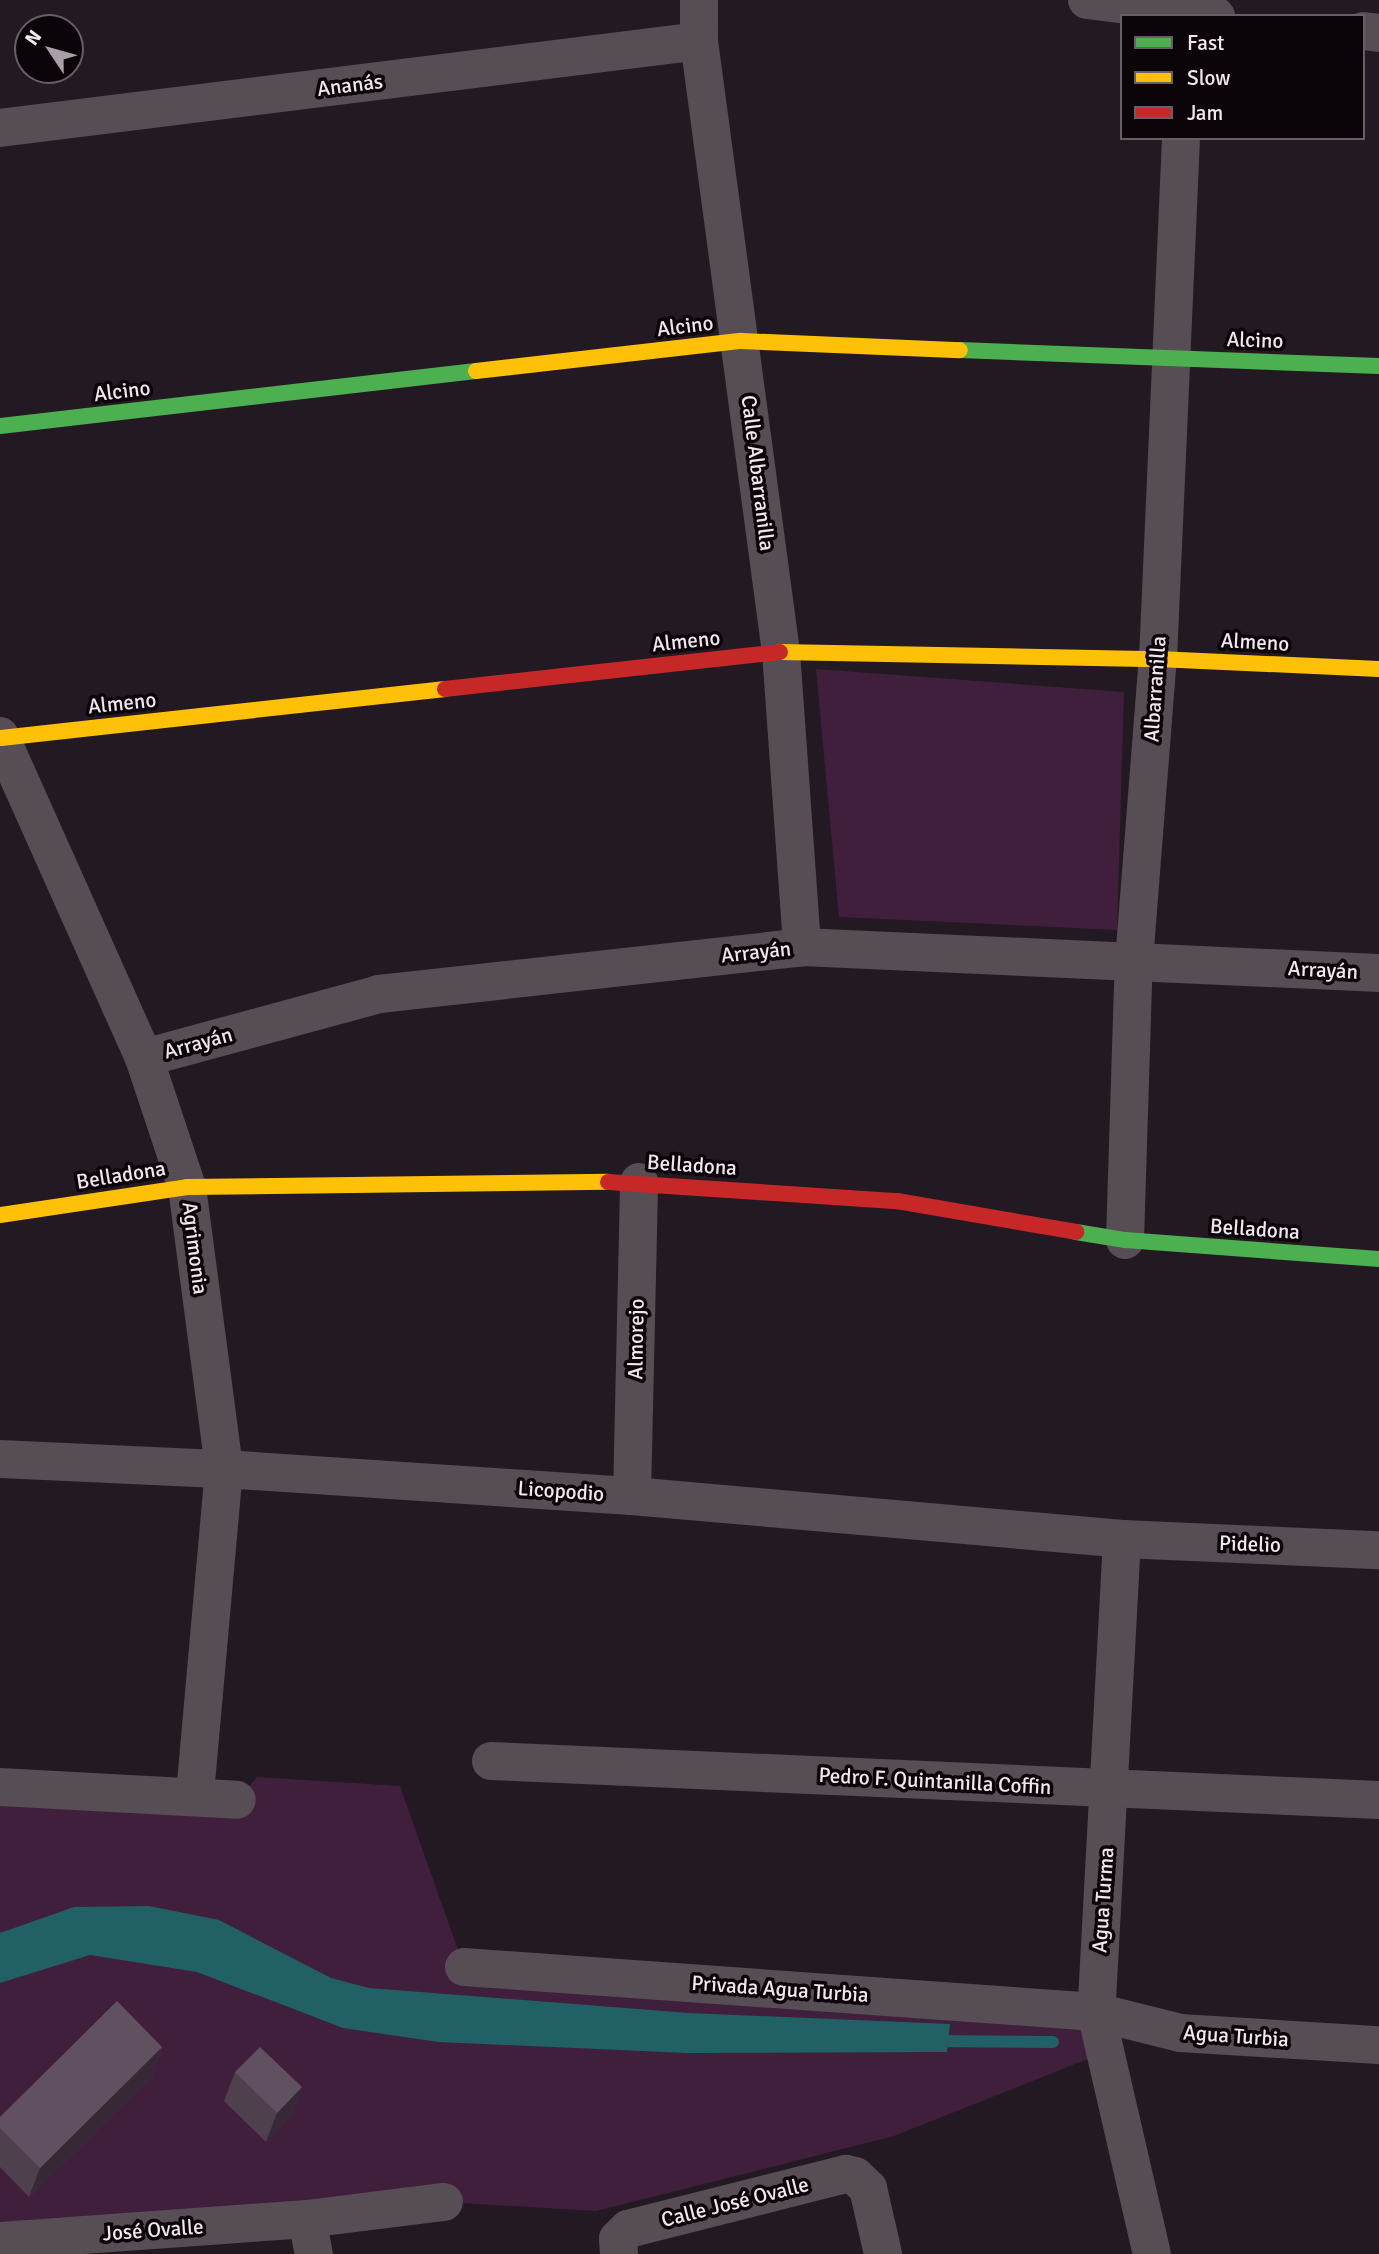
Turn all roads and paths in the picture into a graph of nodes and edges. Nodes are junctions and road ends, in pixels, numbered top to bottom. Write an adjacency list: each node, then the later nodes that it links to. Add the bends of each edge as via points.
1 (699, 0): 4 (street, Calle Albarranilla)
2 (1087, 0): 3 (street)
3 (1189, 14)
4 (699, 41): 5 (street, Ananás); 7 (street, Calle Albarranilla)
5 (0, 128)
6 (1181, 140): 8 (street, Albarranilla)
7 (741, 341): 8 (street, Alcino); 10 (street, Alcino); 11 (street, Calle Albarranilla)
8 (1172, 357): 9 (street, Alcino); 12 (street, Albarranilla)
9 (1379, 366)
10 (0, 426)
11 (781, 652): 12 (street, Almeno); 14 (street, Almeno); 15 (street, Calle Albarranilla)
12 (1158, 659): 13 (street, Almeno); 16 (street, Albarranilla)
13 (1379, 669)
14 (0, 737): 18 (street, Agrimonia)
15 (802, 947): 16 (street, Arrayán); 18 (street, Arrayán, via 379,994)
16 (1134, 961): 17 (street, Arrayán); 22 (street, Albarranilla)
17 (1379, 973)
18 (144, 1058): 20 (street, Agrimonia)
19 (639, 1182): 20 (street, Belladona); 22 (street, Belladona, via 897,1201); 26 (street, Almorejo)
20 (187, 1186): 21 (street, Belladona); 25 (street, Agrimonia)
21 (0, 1215)
22 (1125, 1240): 23 (street, Belladona)
23 (1379, 1259)
24 (0, 1459): 25 (street, Licopodio)
25 (224, 1469): 26 (street, Licopodio); 32 (street, Agrimonia)
26 (632, 1496): 27 (street, Licopodio)
27 (1122, 1539): 28 (street, Pidelio); 31 (street, Agua Turma)
28 (1379, 1549)
29 (491, 1761): 31 (street, Pedro F. Quintanilla Coffin)
30 (0, 1787): 32 (street)
31 (1111, 1788): 34 (street, Pedro F. Quintanilla Coffin); 36 (street, Agua Turma)
32 (195, 1795): 33 (street)
33 (237, 1800)
34 (1379, 1800)
35 (464, 1967): 36 (street, Privada Agua Turbia)
36 (1096, 2012): 37 (street, Agua Turbia, via 1180,2033); 43 (street, Agua Turma)
37 (1376, 2055)
38 (444, 2202): 39 (street, José Ovalle)
39 (311, 2237): 40 (street, José Ovalle)
40 (0, 2241)
41 (619, 2246): 42 (street, Calle José Ovalle, via 628,2229 846,2174 868,2188)
42 (883, 2254)
43 (1152, 2254)

